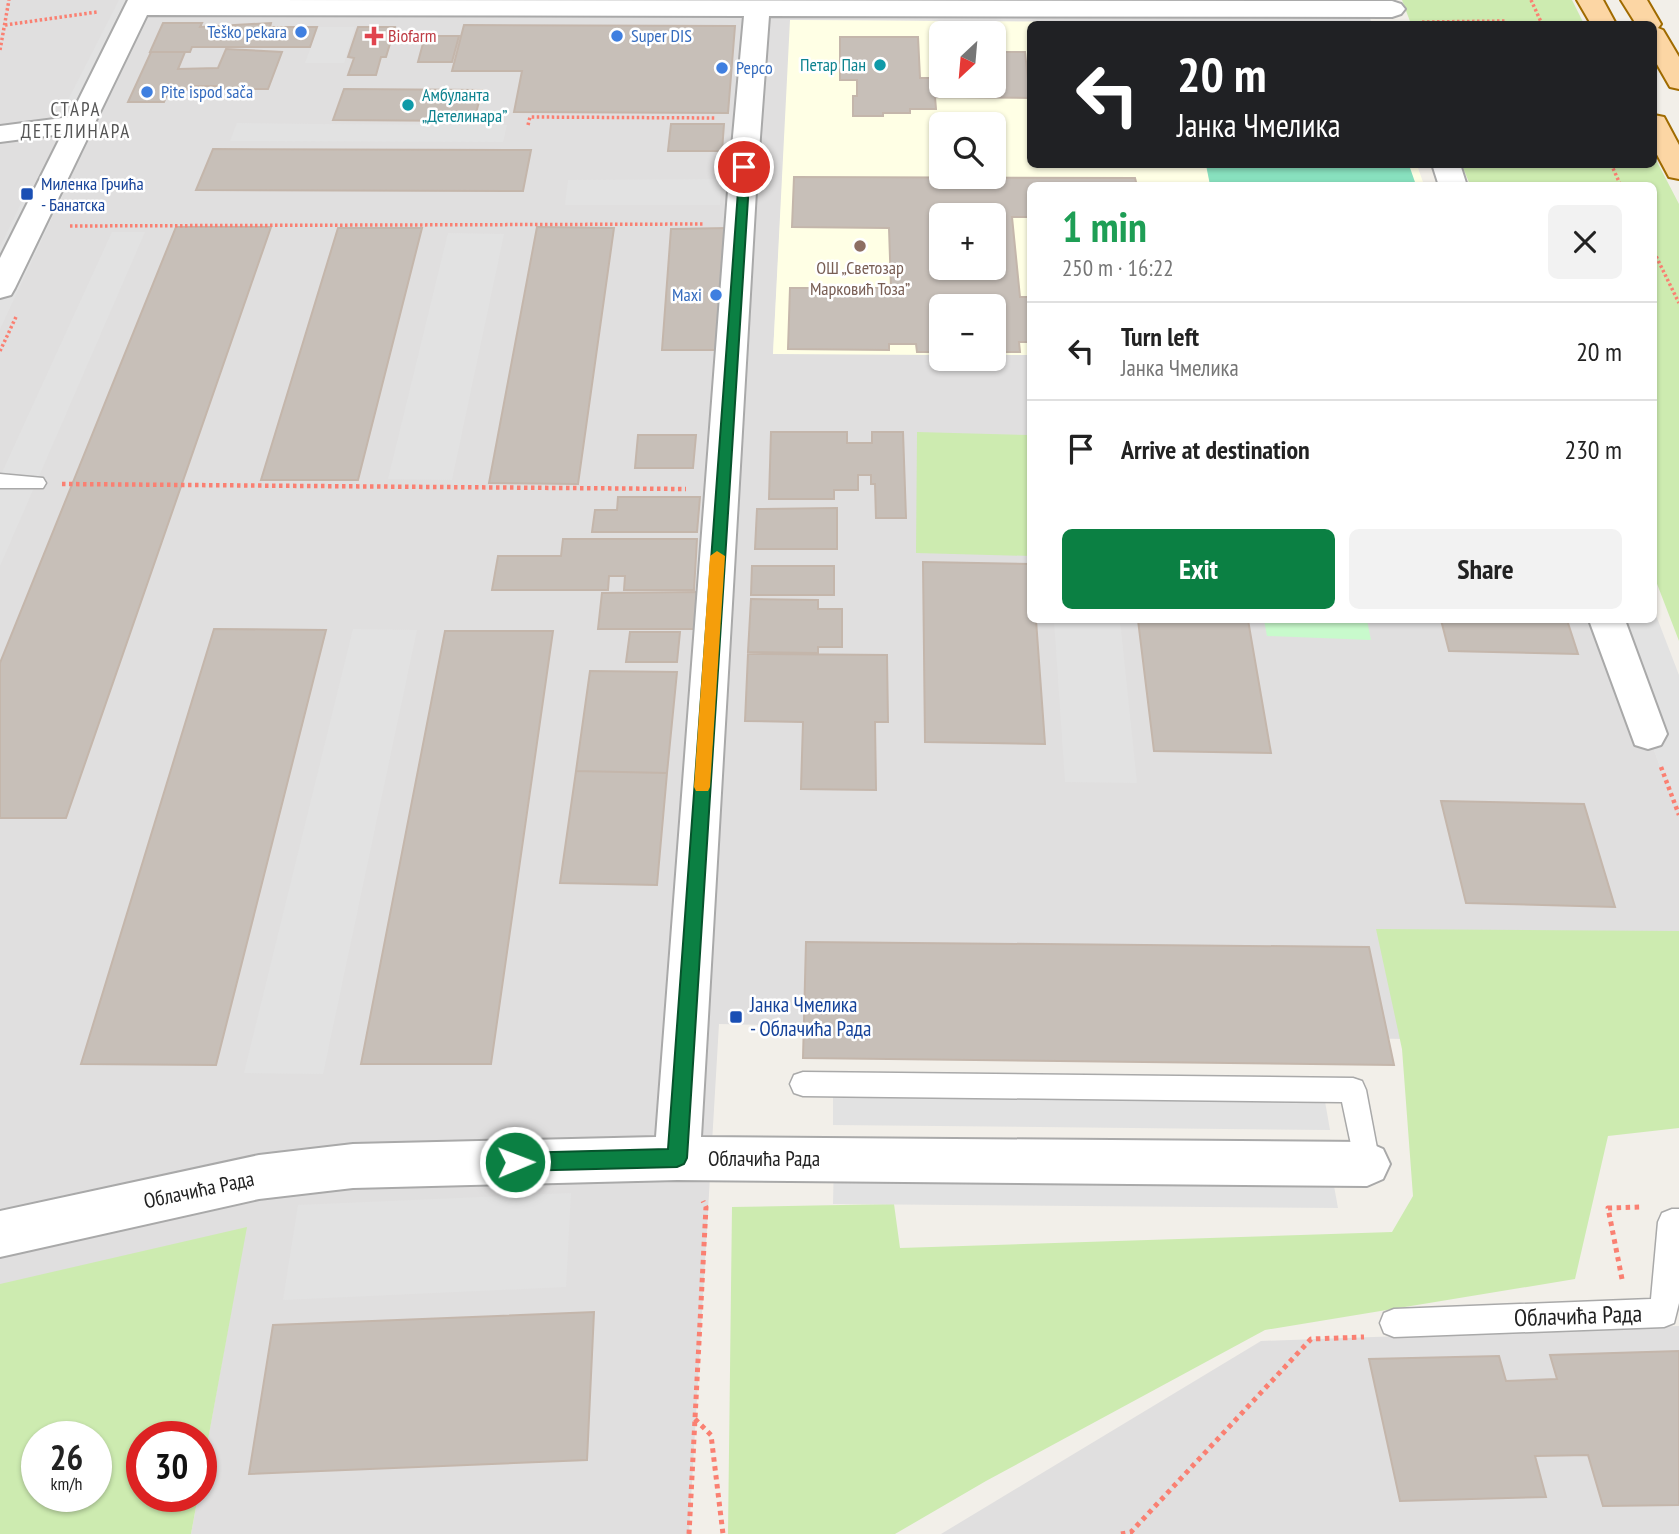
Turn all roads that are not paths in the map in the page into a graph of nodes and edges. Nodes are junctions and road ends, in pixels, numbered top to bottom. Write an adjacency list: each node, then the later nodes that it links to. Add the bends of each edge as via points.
1 (1590, 0): 6 (main road)
2 (1634, 0): 7 (main road)
3 (757, 3): 4 (street); 5 (street); 20 (street)
4 (139, 4): 10 (street)
5 (1393, 14)
6 (1601, 21)
7 (1646, 21)
8 (1657, 41): 9 (main road)
9 (1679, 81)
10 (78, 124): 12 (street); 14 (street)
11 (1657, 128): 13 (main road)
12 (0, 134)
13 (1679, 171)
14 (0, 288)
15 (0, 481): 16 (lane)
16 (36, 483)
17 (1608, 623): 18 (street)
18 (1648, 734)
19 (803, 1084): 21 (lane, via 1353,1090)
20 (677, 1158): 21 (street, Облачића Рада); 23 (street, Облачића Рада, via 353,1167 260,1177)
21 (1367, 1164)
22 (1679, 1222): 24 (lane, Облачића Рада, via 1672,1222 1664,1313)
23 (0, 1234)
24 (1394, 1323)

